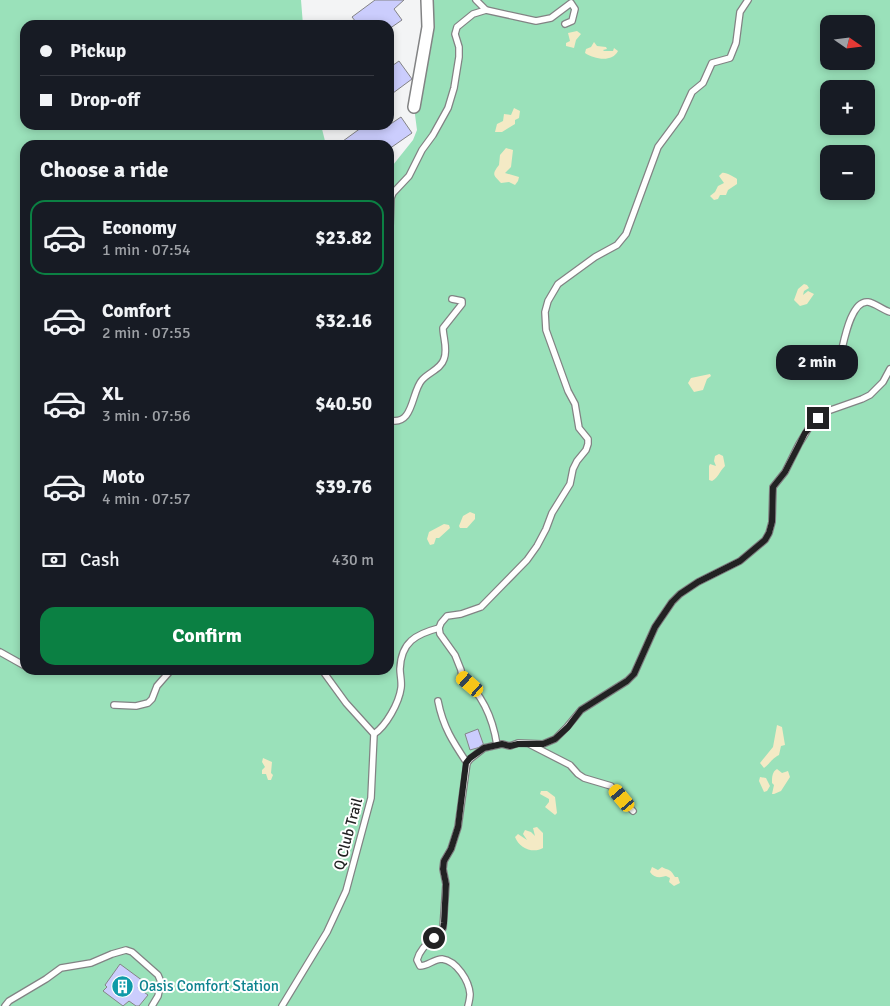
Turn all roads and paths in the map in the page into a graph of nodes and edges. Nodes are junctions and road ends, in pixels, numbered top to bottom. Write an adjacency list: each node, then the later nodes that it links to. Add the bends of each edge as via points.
1 (427, 0): 6 (street, via 428,27)
2 (476, 0): 4 (lane)
3 (748, 0): 13 (lane, via 740,12 736,43 730,58 712,63 703,83 692,92 681,116 658,147 626,234 617,245 558,284 548,301 546,330 575,404 579,428 588,439 586,450 573,469 570,484 537,546 518,570 481,607 447,616)
4 (486, 10): 5 (lane, via 536,21 551,18 571,3 575,9 572,21); 7 (lane, via 473,14 457,27 459,57 448,108 409,176)
5 (565, 24)
6 (414, 107)
7 (394, 192)
8 (452, 299): 12 (lane, via 462,301 462,304 443,328 443,361 422,380 406,415)
9 (890, 312): 10 (lane, via 870,302 858,306 848,326)
10 (841, 353)
11 (890, 369): 21 (lane, via 870,395 826,412 805,433 785,472 773,487 772,522 760,545 740,561 688,588 672,602 655,627 634,674 627,681 581,710 555,739 543,744)
12 (394, 420)
13 (439, 628): 20 (lane, via 422,632 404,649 400,666 401,689 382,728); 22 (lane, via 442,638 455,655 462,677 482,700)
14 (0, 652): 15 (lane)
15 (20, 663)
16 (167, 675): 19 (lane, via 148,703)
17 (326, 675): 20 (lane)
18 (438, 701): 23 (lane, via 441,717)
19 (114, 705)
20 (374, 734): 27 (lane, Q Club Trail, via 371,798 346,892 327,932)
21 (530, 744): 22 (lane); 24 (lane, via 570,765 584,778 611,786)
22 (497, 745): 23 (lane, via 484,748)
23 (466, 763): 28 (lane, via 458,827 444,861 443,928 424,946 417,960 423,966 443,959 457,968 470,994)
24 (633, 811)
25 (5, 1006): 26 (lane, via 61,968 91,963 126,950 158,974 161,982)
26 (152, 1006)
27 (282, 1006)
28 (468, 1006)

